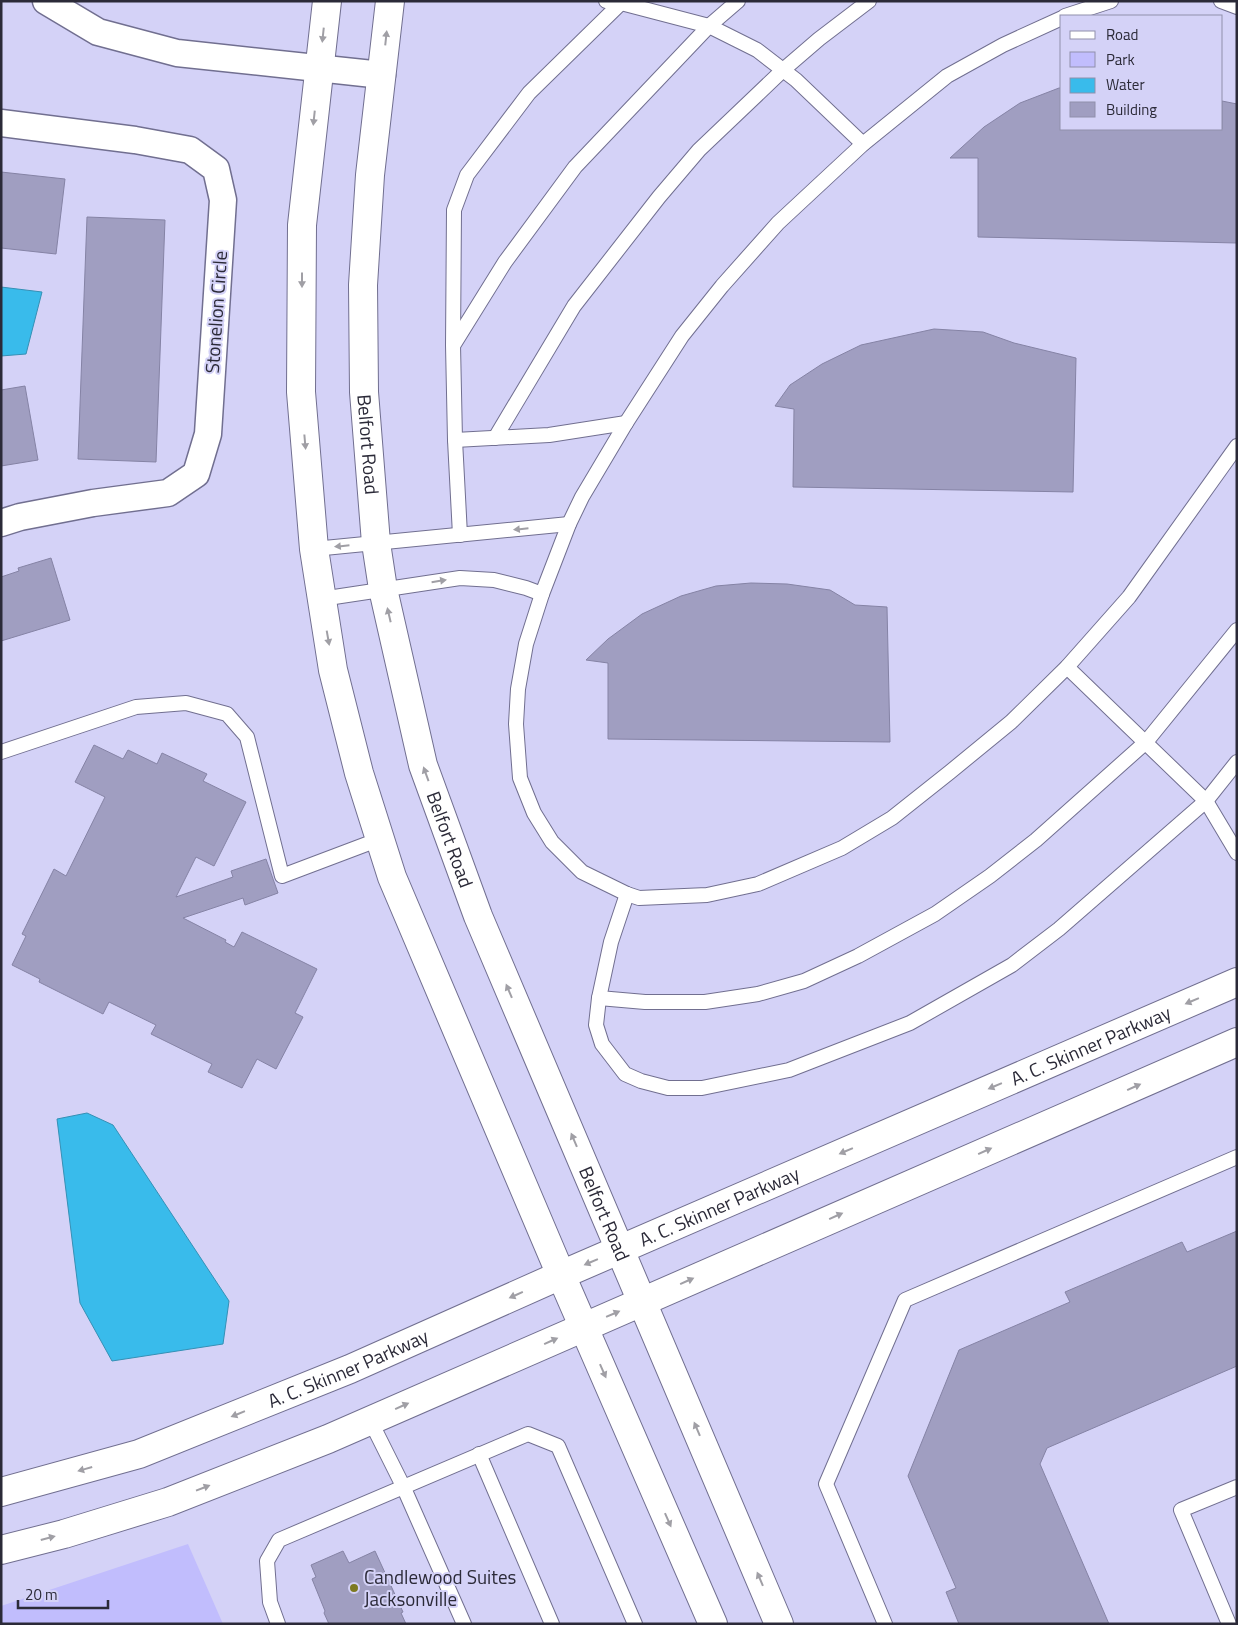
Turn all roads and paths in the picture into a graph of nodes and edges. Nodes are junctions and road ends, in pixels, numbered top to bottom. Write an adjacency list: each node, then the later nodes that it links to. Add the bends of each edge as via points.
1 (46, 1): 14 (street, via 98,32 177,53)
2 (327, 1): 14 (main road, one-way to 14)
3 (390, 1): 16 (main road, Belfort Road, one-way to 3)
4 (606, 1): 9 (lane)
5 (738, 1): 13 (lane)
6 (869, 1): 15 (lane)
7 (1111, 1): 11 (lane)
8 (1222, 1): 10 (lane)
9 (622, 2): 13 (lane); 19 (lane, via 529,92 467,175 454,210)
10 (1237, 7)
11 (1069, 15)
12 (1060, 18): 18 (lane, via 1002,45 948,76)
13 (709, 26): 15 (lane, via 757,50); 19 (lane, via 575,167 505,262)
14 (319, 69): 16 (street); 28 (main road, one-way to 28, via 302,235 301,392)
15 (783, 70): 18 (lane); 21 (lane, via 699,150 653,205 574,306)
16 (382, 75): 27 (main road, Belfort Road, via 370,175 363,285 364,392)
17 (1, 123): 24 (street, Stonelion Circle, via 190,150 216,169 224,200 208,434 196,474 168,493 93,503)
18 (863, 144): 20 (lane, via 778,223 722,286 682,336)
19 (453, 345): 22 (lane)
20 (626, 423): 21 (lane, via 549,435); 25 (lane)
21 (495, 438): 22 (lane)
22 (455, 440): 26 (lane)
23 (1237, 446): 33 (lane, via 1129,597)
24 (1, 523)
25 (569, 524): 26 (lane, one-way to 26); 30 (lane)
26 (460, 535): 27 (lane)
27 (376, 543): 28 (lane, one-way to 28); 29 (main road, Belfort Road)
28 (314, 549): 31 (main road)
29 (383, 590): 30 (lane, one-way to 30, via 460,578 494,580); 31 (lane); 45 (main road, Belfort Road, one-way to 29, via 478,916 426,774)
30 (542, 594): 40 (lane, via 526,644 518,689 516,724 520,778 534,813 552,842 582,872)
31 (321, 599): 38 (main road, one-way to 38, via 333,670 359,773)
32 (1237, 630): 34 (lane)
33 (1067, 667): 34 (lane); 40 (lane, via 1011,722 950,772 892,818 842,848 750,886 707,895 639,898)
34 (1146, 742): 37 (lane); 42 (lane, via 1036,840 990,876 935,914 858,956 804,981 758,994 705,1002)
35 (1, 752): 38 (lane, via 136,707 186,704 226,714 247,737 282,876)
36 (1237, 762): 37 (lane)
37 (1206, 801): 39 (lane); 42 (lane, via 1059,929 1012,964 910,1022 789,1070 702,1088 668,1088 641,1081 625,1074 602,1044 596,1026)
38 (380, 839): 46 (main road, via 392,877)
39 (1237, 853)
40 (626, 894): 42 (lane)
41 (1237, 982): 45 (main road, A. C. Skinner Parkway, one-way to 45)
42 (599, 998)
43 (1237, 1042): 47 (main road, one-way to 43)
44 (1237, 1157): 62 (lane, via 905,1300 826,1484)
45 (620, 1249): 46 (main road, A. C. Skinner Parkway, one-way to 46); 47 (main road, Belfort Road)
46 (561, 1275): 48 (main road); 53 (main road, A. C. Skinner Parkway, one-way to 53, via 350,1369 139,1454)
47 (642, 1301): 48 (main road, one-way to 47); 61 (main road, Belfort Road, one-way to 47)
48 (583, 1327): 49 (main road, one-way to 48); 60 (main road, one-way to 60)
49 (370, 1420): 51 (lane); 54 (main road, one-way to 49, via 168,1502)
50 (480, 1454): 51 (lane); 58 (lane); 59 (lane, via 528,1434 558,1446)
51 (403, 1486): 56 (lane, via 279,1540 267,1561 270,1602); 57 (lane)
52 (1237, 1487): 55 (lane, via 1181,1510)
53 (1, 1492)
54 (1, 1550)
55 (1231, 1618)
56 (278, 1624)
57 (464, 1624)
58 (552, 1624)
59 (635, 1624)
60 (713, 1624)
61 (779, 1624)
62 (885, 1624)

